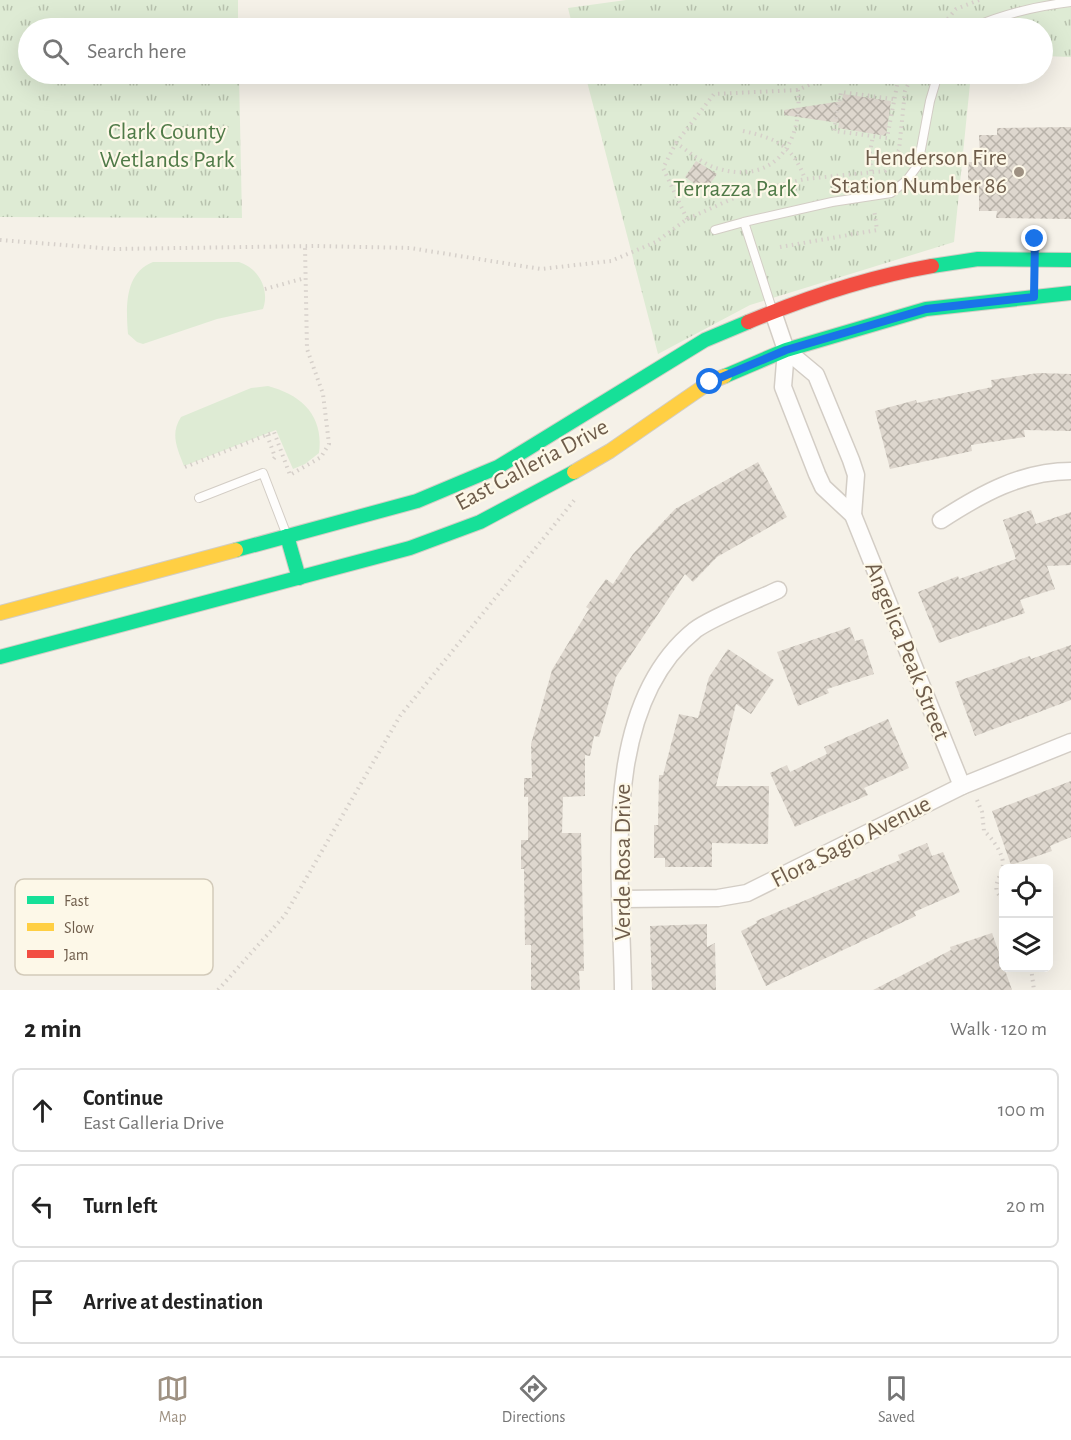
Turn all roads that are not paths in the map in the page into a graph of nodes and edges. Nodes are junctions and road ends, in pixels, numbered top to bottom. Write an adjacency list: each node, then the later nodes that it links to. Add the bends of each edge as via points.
1 (1071, 2): 2 (lane)
2 (994, 18)
3 (935, 84): 4 (lane, via 918,165 891,193)
4 (744, 222): 5 (lane); 11 (lane)
5 (715, 230)
6 (1035, 239): 7 (lane)
7 (1035, 260): 8 (main road, East Galleria Drive); 10 (main road); 11 (main road, East Galleria Drive, via 978,259 897,272 806,298)
8 (1071, 260)
9 (1071, 293): 10 (main road, East Galleria Drive)
10 (1034, 297): 12 (main road, East Galleria Drive, via 926,309)
11 (773, 312): 12 (street, Angelica Peak Street); 17 (main road, East Galleria Drive, via 705,340 498,467 417,501)
12 (786, 350): 15 (street, Angelica Peak Street, via 783,387 817,474 823,487); 15 (street, Angelica Peak Street, via 816,375 851,460 856,475); 18 (main road, East Galleria Drive, via 710,382 610,451 480,522 410,548)
13 (1071, 471): 16 (street, via 1053,471 1009,482 976,497)
14 (199, 498): 17 (lane, via 263,473)
15 (853, 515): 23 (street, Angelica Peak Street)
16 (941, 520)
17 (287, 536): 18 (main road); 20 (main road, East Galleria Drive)
18 (299, 578): 21 (main road, East Galleria Drive)
19 (778, 590): 24 (street, Verde Rosa Drive, via 697,629 669,657 647,695 623,777)
20 (0, 613)
21 (0, 657)
22 (1071, 742): 23 (street, Flora Sagio Avenue)
23 (962, 786): 24 (street, Flora Sagio Avenue, via 747,893 718,898)
24 (622, 899): 25 (street, Verde Rosa Drive)
25 (623, 990)

